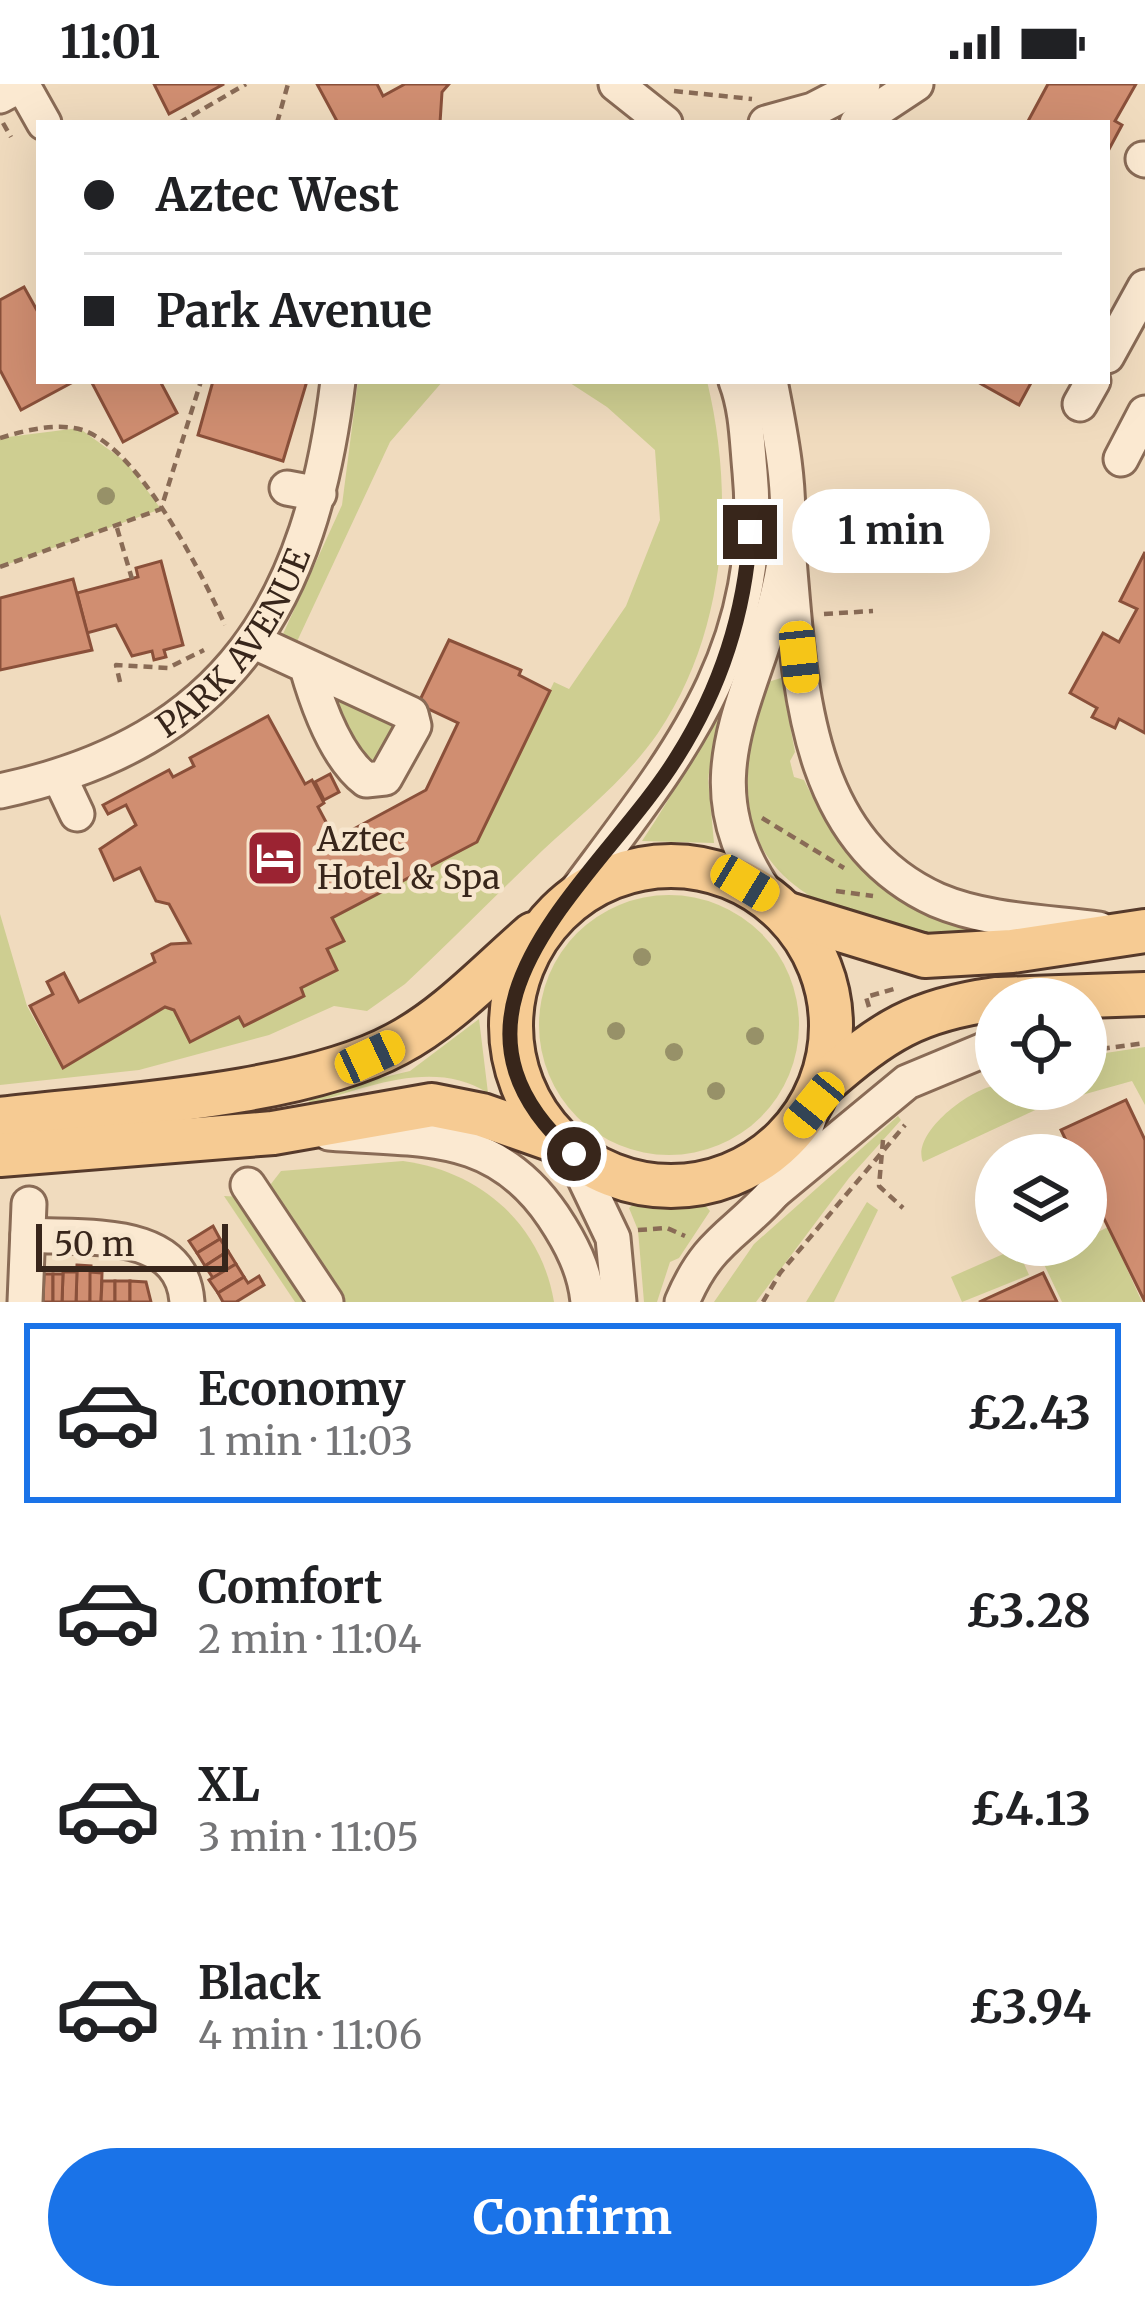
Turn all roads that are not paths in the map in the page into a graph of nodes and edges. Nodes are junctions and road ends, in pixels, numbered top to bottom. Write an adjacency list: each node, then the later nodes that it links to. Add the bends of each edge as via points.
1 (22, 84): 5 (street); 8 (street)
2 (615, 84): 6 (street); 9 (street)
3 (863, 84): 7 (street, via 813,110)
4 (916, 84): 10 (street)
5 (0, 96)
6 (665, 106)
7 (765, 111)
8 (42, 120)
9 (616, 120)
10 (861, 120)
11 (1145, 287): 12 (street)
12 (1135, 329): 13 (street)
13 (1110, 353)
14 (337, 384): 20 (street, PARK AVENUE, via 303,491 300,560)
15 (736, 384): 26 (street, via 752,496 748,567 730,647 672,766)
16 (771, 384): 19 (street)
17 (1145, 413): 18 (street)
18 (1121, 459)
19 (787, 538): 25 (street, via 724,778 735,838); 27 (street, via 818,764 861,845 906,884 969,911)
20 (242, 645): 21 (street); 22 (street, PARK AVENUE, via 184,711)
21 (307, 668)
22 (60, 778): 23 (street, PARK AVENUE); 24 (street)
23 (3, 786)
24 (76, 814)
25 (779, 906): 26 (main road, via 722,874 663,867 602,881); 27 (main road, via 925,956); 33 (main road, via 824,975 832,1014)
26 (559, 911): 34 (main road, via 422,1029 370,1057 290,1080); 36 (main road, via 526,957 510,1029 529,1102)
27 (1130, 931)
28 (1145, 997): 29 (main road); 31 (street)
29 (1107, 998)
30 (975, 1002): 33 (main road, via 897,1025)
31 (1107, 1011)
32 (975, 1054): 39 (street, via 907,1082)
33 (819, 1094): 36 (main road, via 790,1135 748,1165 682,1187 624,1180); 39 (street)
34 (0, 1119)
35 (291, 1130): 36 (main road, via 432,1105); 37 (main road); 43 (street, via 441,1140 492,1157 531,1187 558,1223)
36 (567, 1148): 44 (street, via 613,1238)
37 (0, 1155)
38 (248, 1185): 42 (street)
39 (774, 1192): 45 (street, via 709,1254)
40 (26, 1302): 41 (street, via 28,1220 141,1243 182,1277)
41 (188, 1302)
42 (326, 1302)
43 (588, 1302)
44 (620, 1302)
45 (682, 1302)

